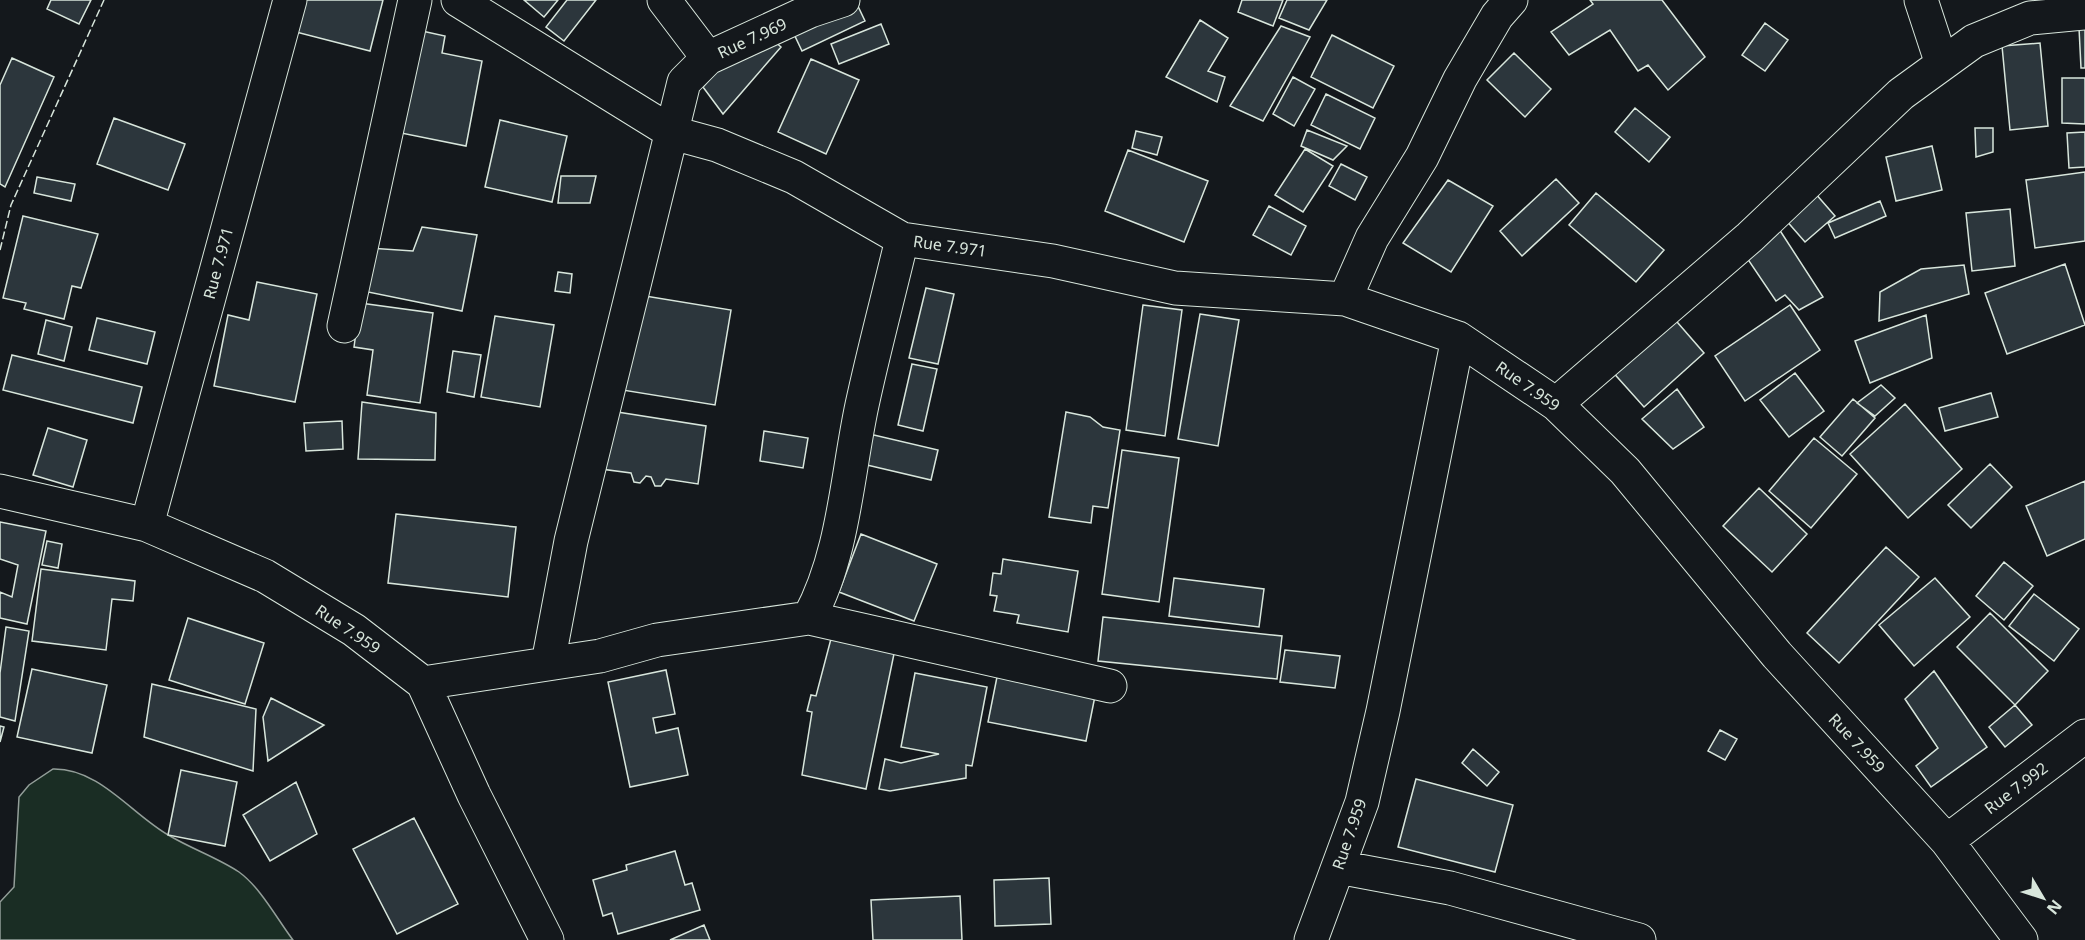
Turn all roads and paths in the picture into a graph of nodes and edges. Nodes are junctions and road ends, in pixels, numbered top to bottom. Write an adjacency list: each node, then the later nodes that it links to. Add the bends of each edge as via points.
1 (290, 0): 18 (street, Rue 7.971)
2 (415, 0): 14 (street)
3 (458, 0): 11 (street, Rue 7.971)
4 (664, 0): 9 (street)
5 (843, 0): 9 (street, Rue 7.969)
6 (1511, 0): 13 (street, via 1497,16 1460,79 1422,157 1372,238)
7 (1921, 0): 10 (street)
8 (2085, 13): 10 (street, via 2030,18 1974,41)
9 (708, 58): 11 (street, Rue 7.969, via 684,82)
10 (1942, 64): 16 (street, via 1901,94 1750,237)
11 (673, 133): 12 (street, Rue 7.971, via 717,145 794,177); 20 (street, Rue 7.969, via 571,541)
12 (902, 239): 13 (street, Rue 7.971, via 1053,261 1175,288); 19 (street, via 862,404 824,591)
13 (1345, 299): 15 (street, Rue 7.971)
14 (344, 326)
15 (1458, 338): 16 (street, Rue 7.959); 25 (street, Rue 7.959, via 1383,711 1362,802)
16 (1556, 404): 24 (street, Rue 7.959, via 1625,471 1777,655)
17 (0, 491): 18 (street, Rue 7.959)
18 (147, 525): 21 (street, Rue 7.959, via 265,576 354,630)
19 (809, 618): 20 (street, via 657,640 600,657); 22 (street)
20 (548, 663): 21 (street)
21 (423, 683): 26 (street, Rue 7.959)
22 (1110, 686)
23 (2085, 736): 24 (street, Rue 7.992)
24 (1947, 841): 29 (street, Rue 7.959)
25 (1338, 867): 27 (street, Rue 7.959); 28 (street, via 1450,888)
26 (546, 940)
27 (1311, 940)
28 (1639, 940)
29 (2021, 940)

